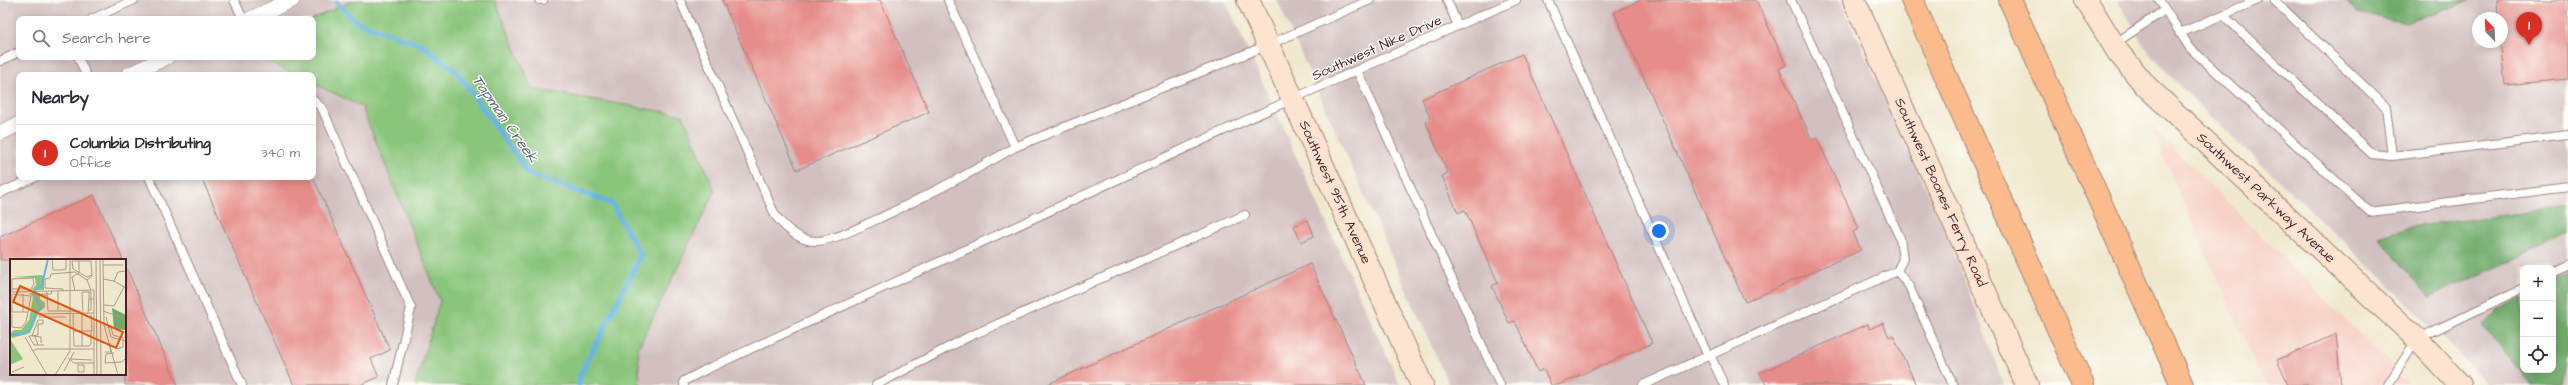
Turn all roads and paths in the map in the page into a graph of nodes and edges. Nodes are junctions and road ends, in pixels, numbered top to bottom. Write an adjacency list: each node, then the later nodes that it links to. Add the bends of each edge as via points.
1 (134, 0): 23 (lane)
2 (234, 0): 24 (lane)
3 (292, 0): 25 (street)
4 (539, 0): 5 (lane)
5 (543, 0)
6 (680, 0): 42 (lane, via 775,215 787,231 816,241 847,233 976,170)
7 (948, 0): 42 (lane)
8 (1248, 0): 28 (street, Southwest 95th Avenue)
9 (1370, 0): 28 (lane)
10 (1447, 0): 26 (lane)
11 (1516, 0): 26 (lane, Southwest Nike Drive)
12 (1548, 0): 54 (lane)
13 (1791, 0): 50 (lane, via 1900,238 1903,259)
14 (1854, 0): 64 (street, Southwest Boones Ferry Road)
15 (1912, 0): 65 (highway)
16 (2010, 0): 66 (highway)
17 (2086, 0): 29 (street, Southwest Parkway Avenue)
18 (2158, 0): 21 (lane)
19 (2258, 0): 22 (lane)
20 (2274, 0): 43 (lane, via 2386,107)
21 (2165, 10): 27 (lane); 29 (lane)
22 (2223, 15): 27 (lane); 43 (lane, via 2372,154)
23 (99, 16)
24 (242, 16)
25 (257, 16)
26 (1458, 26): 34 (lane, Southwest Nike Drive)
27 (2180, 33): 46 (lane, via 2190,48 2370,212)
28 (1268, 45): 37 (street, Southwest 95th Avenue); 42 (lane)
29 (2113, 45): 53 (street, Southwest Parkway Avenue, via 2127,65 2163,103)
30 (16, 53): 33 (lane)
31 (79, 60): 35 (lane)
32 (160, 60): 36 (street)
33 (0, 61)
34 (1357, 70): 37 (lane, Southwest Nike Drive); 60 (lane)
35 (85, 72)
36 (134, 72)
37 (1292, 99): 57 (lane, Southwest Nike Drive, via 707,369 684,381); 59 (street, Southwest 95th Avenue)
38 (316, 103): 56 (lane, via 322,108 411,308)
39 (16, 125): 40 (street)
40 (0, 133)
41 (2568, 135): 43 (lane)
42 (1015, 147)
43 (2392, 156)
44 (29, 180): 47 (lane)
45 (150, 180): 55 (lane)
46 (2568, 187)
47 (0, 193)
48 (1245, 215): 58 (lane, via 968,337)
49 (2568, 266): 51 (lane)
50 (1897, 271): 54 (lane); 63 (lane, via 1909,286)
51 (2556, 272)
52 (2520, 289): 53 (lane)
53 (2417, 340): 67 (lane); 68 (street, Southwest Parkway Avenue)
54 (1709, 355): 61 (lane); 62 (lane)
55 (242, 385)
56 (393, 385)
57 (684, 385)
58 (876, 385)
59 (1422, 385)
60 (1500, 385)
61 (1643, 385)
62 (1724, 385)
63 (1953, 385)
64 (2027, 385)
65 (2083, 385)
66 (2182, 385)
67 (2388, 385)
68 (2460, 385)

